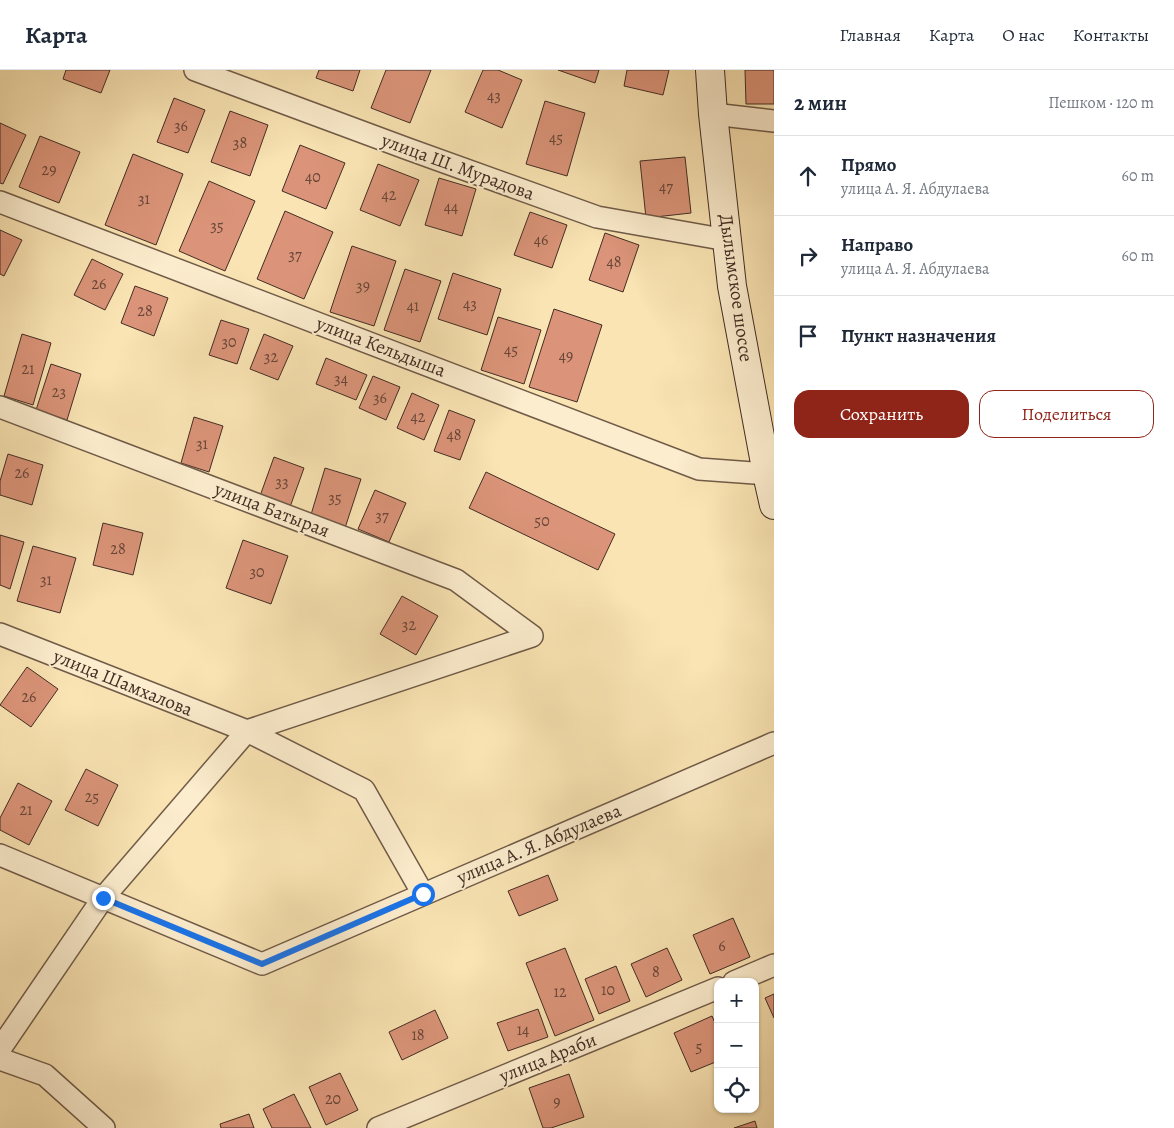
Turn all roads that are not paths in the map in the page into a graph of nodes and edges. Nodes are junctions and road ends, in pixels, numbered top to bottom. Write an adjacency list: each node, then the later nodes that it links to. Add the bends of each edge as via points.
1 (195, 70): 6 (street, улица Ш. Мурадова, via 597,217)
2 (710, 70): 3 (main road, Дылымское шоссе)
3 (713, 114): 4 (street); 6 (main road, Дылымское шоссе)
4 (774, 121)
5 (0, 202): 8 (street, улица Кельдыша, via 699,469)
6 (727, 240): 8 (main road, Дылымское шоссе, via 732,286)
7 (0, 407): 11 (street, улица Батырая, via 456,580 532,636)
8 (767, 474): 9 (main road, Дылымское шоссе)
9 (774, 505)
10 (0, 634): 11 (street, улица Шамхалова)
11 (246, 732): 14 (street, улица Шамхалова, via 364,790); 15 (street)
12 (774, 743): 14 (street, улица А. Я. Абдулаева)
13 (0, 856): 15 (street, улица А. Я. Абдулаева)
14 (423, 894): 15 (street, улица А. Я. Абдулаева, via 262,964)
15 (103, 898): 19 (street)
16 (774, 965): 17 (street)
17 (743, 978)
18 (714, 990): 22 (street, улица Араби)
19 (0, 1049)
20 (0, 1059): 21 (street, via 45,1075)
21 (104, 1128)
22 (378, 1128)

